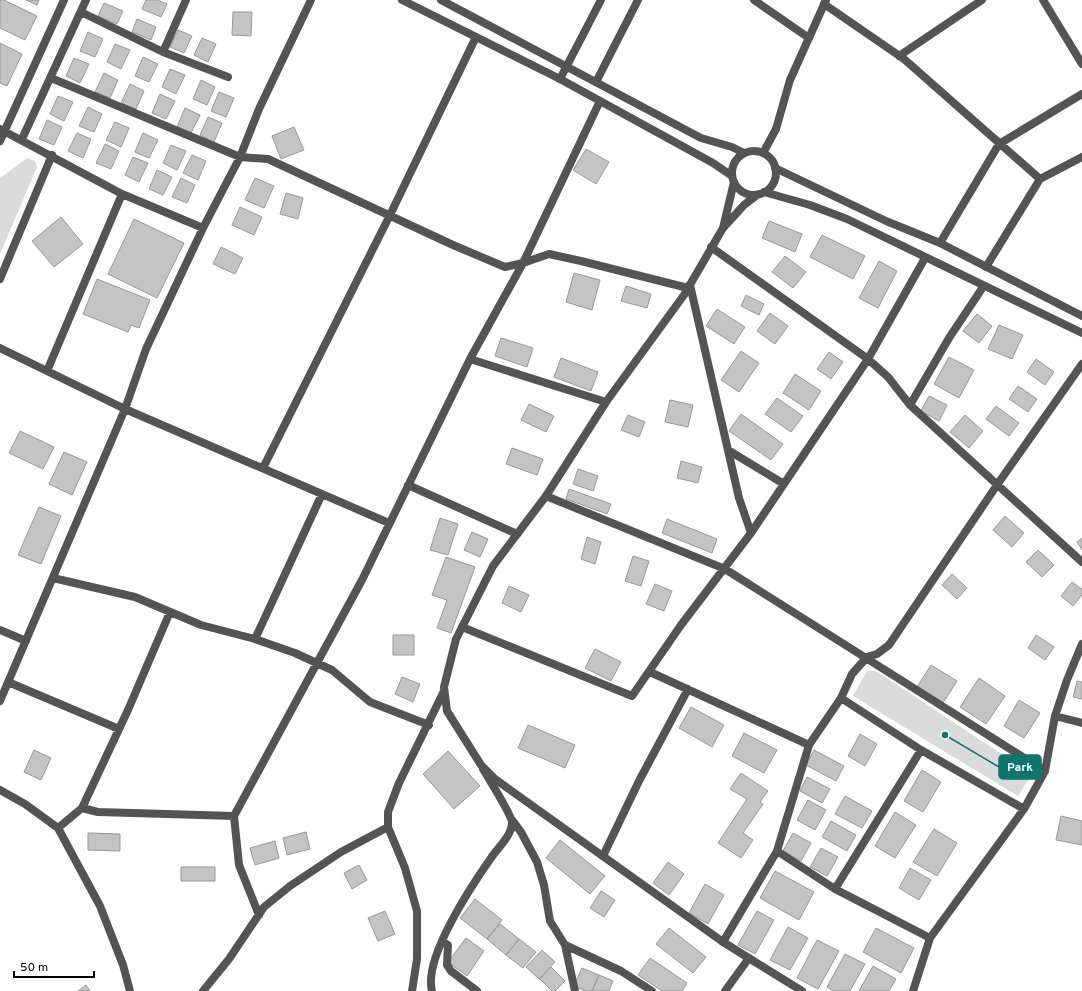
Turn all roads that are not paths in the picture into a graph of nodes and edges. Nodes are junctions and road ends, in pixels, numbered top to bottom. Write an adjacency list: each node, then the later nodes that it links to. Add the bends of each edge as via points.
1 (64, 0): 26 (street)
2 (86, 0): 13 (street)
3 (186, 0): 16 (street)
4 (311, 0): 33 (street, via 259,109)
5 (402, 0): 14 (street)
6 (440, 0): 19 (street)
7 (601, 0): 19 (street)
8 (638, 0): 23 (street)
9 (754, 0): 15 (street)
10 (982, 0): 17 (street)
11 (1043, 0): 18 (street)
12 (825, 2): 15 (street); 17 (street)
13 (81, 12): 16 (street); 21 (street)
14 (476, 36): 22 (street); 40 (street)
15 (809, 38): 31 (street, via 790,80 776,129)
16 (163, 52): 20 (street)
17 (899, 56): 29 (street)
18 (1082, 64)
19 (566, 66): 22 (street); 23 (street)
20 (228, 77)
21 (51, 78): 27 (street); 33 (street)
22 (560, 79): 25 (street)
23 (596, 82): 30 (street, via 700,138)
24 (1082, 94): 29 (street)
25 (600, 101): 36 (street, via 713,163); 46 (street)
26 (3, 130): 27 (street); 28 (street)
27 (22, 139): 32 (street)
28 (0, 141)
29 (999, 144): 37 (street); 43 (street)
30 (744, 153): 31 (street); 36 (street, via 734,162)
31 (763, 153): 35 (street, via 773,162)
32 (52, 155): 39 (street); 48 (street)
33 (240, 157): 40 (street, via 268,159); 41 (street)
34 (1082, 157): 37 (street)
35 (775, 168): 38 (street, via 774,182); 43 (street, via 886,221)
36 (733, 179): 38 (street, via 743,192); 42 (street)
37 (1040, 179): 47 (street)
38 (761, 193): 42 (street); 45 (street, via 810,205 848,219)
39 (122, 194): 41 (street); 57 (street)
40 (390, 215): 46 (street, via 505,267); 62 (street)
41 (203, 228): 60 (street, via 146,349)
42 (723, 228): 44 (street)
43 (940, 243): 47 (street)
44 (712, 248): 50 (street); 55 (street)
45 (925, 258): 49 (street); 55 (street)
46 (523, 263): 50 (street, via 549,254); 54 (street)
47 (986, 267): 51 (street)
48 (0, 279)
49 (983, 286): 52 (street); 59 (street)
50 (689, 287): 58 (street); 61 (street)
51 (1082, 316)
52 (1082, 333)
53 (0, 348): 57 (street)
54 (470, 359): 58 (street); 64 (street)
55 (868, 359): 59 (street, via 888,377); 63 (street)
56 (1082, 364): 65 (street)
57 (47, 371): 60 (street)
58 (606, 402): 67 (street)
59 (910, 405): 65 (street)
60 (125, 409): 62 (street); 73 (street)
61 (728, 450): 63 (street); 69 (street, via 739,498)
62 (263, 468): 66 (street)
63 (784, 484): 69 (street)
64 (408, 485): 68 (street); 70 (street)
65 (997, 485): 71 (street); 80 (street, via 889,645 877,654)
66 (322, 494): 68 (street); 77 (street)
67 (546, 496): 70 (street); 72 (street)
68 (389, 523): 81 (street, via 362,580)
69 (751, 533): 72 (street)
70 (517, 534): 75 (street, via 493,566)
71 (1082, 562)
72 (725, 569): 80 (street); 82 (street, via 681,625)
73 (53, 578): 74 (street, via 135,597); 78 (street)
74 (170, 612): 77 (street, via 201,625); 91 (street)
75 (462, 627): 82 (street, via 632,696); 85 (street, via 456,639)
76 (0, 630): 78 (street)
77 (255, 639): 81 (street)
78 (26, 641): 83 (street)
79 (1082, 644): 88 (street)
80 (867, 657): 86 (street, via 852,674); 95 (street)
81 (316, 663): 90 (street, via 332,670 370,702); 99 (street)
82 (650, 672): 84 (street)
83 (8, 682): 87 (street); 91 (street)
84 (688, 689): 92 (street); 104 (street)
85 (444, 691): 90 (street); 94 (street, via 447,711)
86 (841, 698): 92 (street); 93 (street)
87 (0, 701)
88 (1055, 716): 89 (street); 95 (street)
89 (1082, 723)
90 (429, 725): 101 (street, via 399,783 388,812)
91 (119, 729): 97 (street)
92 (809, 745): 103 (street)
93 (921, 750): 98 (street); 105 (street)
94 (481, 765): 100 (street); 104 (street, via 495,778)
95 (1045, 771): 98 (street)
96 (0, 790): 102 (street)
97 (82, 808): 99 (street, via 98,812); 102 (street)
98 (1024, 809): 107 (street)
99 (234, 816): 106 (street, via 239,865)
100 (512, 820): 108 (street, via 511,832 474,883); 110 (street, via 537,862 550,921)
101 (388, 827): 106 (street, via 341,852 290,886 264,907); 114 (street, via 405,868 417,911 417,959)
102 (58, 828): 112 (street, via 100,906 123,965)
103 (777, 851): 105 (street); 109 (street)
104 (603, 856): 109 (street)
105 (835, 889): 107 (street)
106 (259, 915): 113 (street)
107 (930, 938): 121 (street)
108 (442, 941): 115 (street, via 429,982); 116 (street, via 448,945 447,965 451,971)
109 (723, 942): 111 (street)
110 (565, 945): 117 (street); 118 (street, via 621,971)
111 (749, 958): 119 (street); 120 (street)
112 (130, 991)
113 (203, 991)
114 (412, 991)
115 (432, 991)
116 (477, 991)
117 (575, 991)
118 (652, 991)
119 (725, 991)
120 (802, 991)
121 (913, 991)

